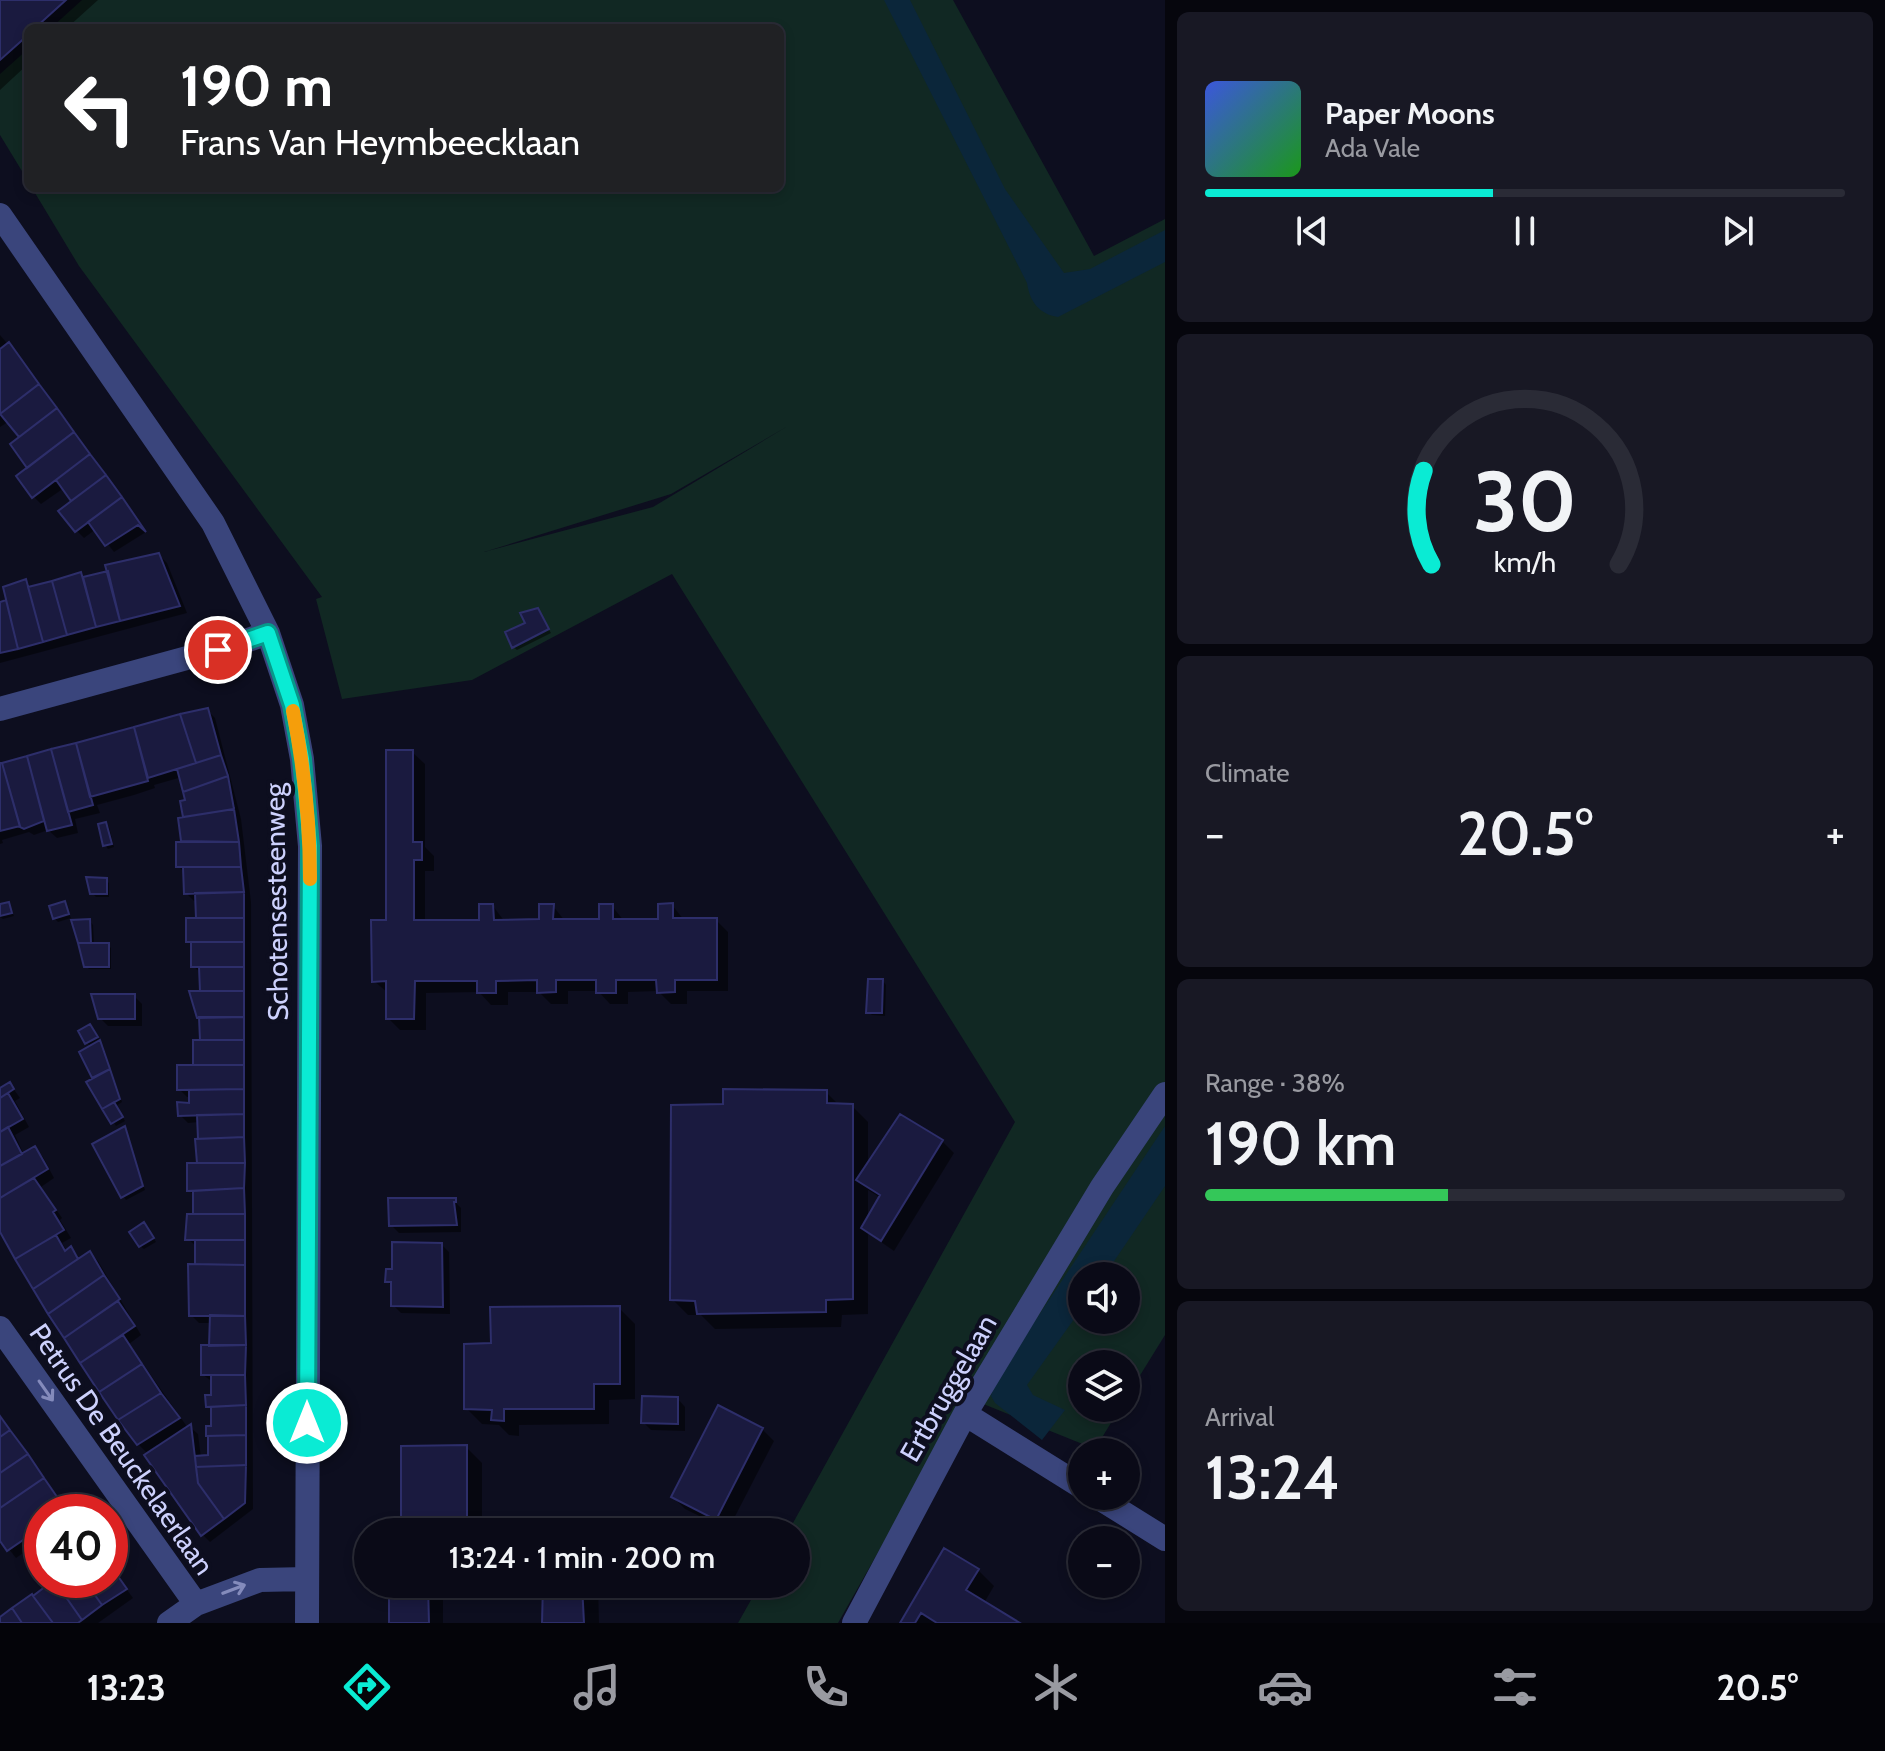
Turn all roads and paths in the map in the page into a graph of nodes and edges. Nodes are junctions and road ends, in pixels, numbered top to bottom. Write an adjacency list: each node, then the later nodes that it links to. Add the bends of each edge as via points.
1 (0, 215): 2 (street, Schotensesteenweg, via 213,523)
2 (268, 633): 3 (street); 10 (street, Schotensesteenweg, via 292,705 310,846)
3 (0, 709)
4 (1165, 1094): 6 (street, Ertbruggelaan, via 1102,1187)
5 (0, 1328): 11 (street, Petrus De Beuckelaerlaan, one-way to 11)
6 (965, 1414): 7 (street); 14 (street, Ertbruggelaan)
7 (1068, 1478)
8 (1118, 1510): 9 (street)
9 (1165, 1539)
10 (307, 1579): 11 (street, one-way to 10, via 260,1580); 13 (street, Schotensesteenweg)
11 (196, 1604): 12 (street)
12 (169, 1623)
13 (307, 1623)
14 (854, 1623)

